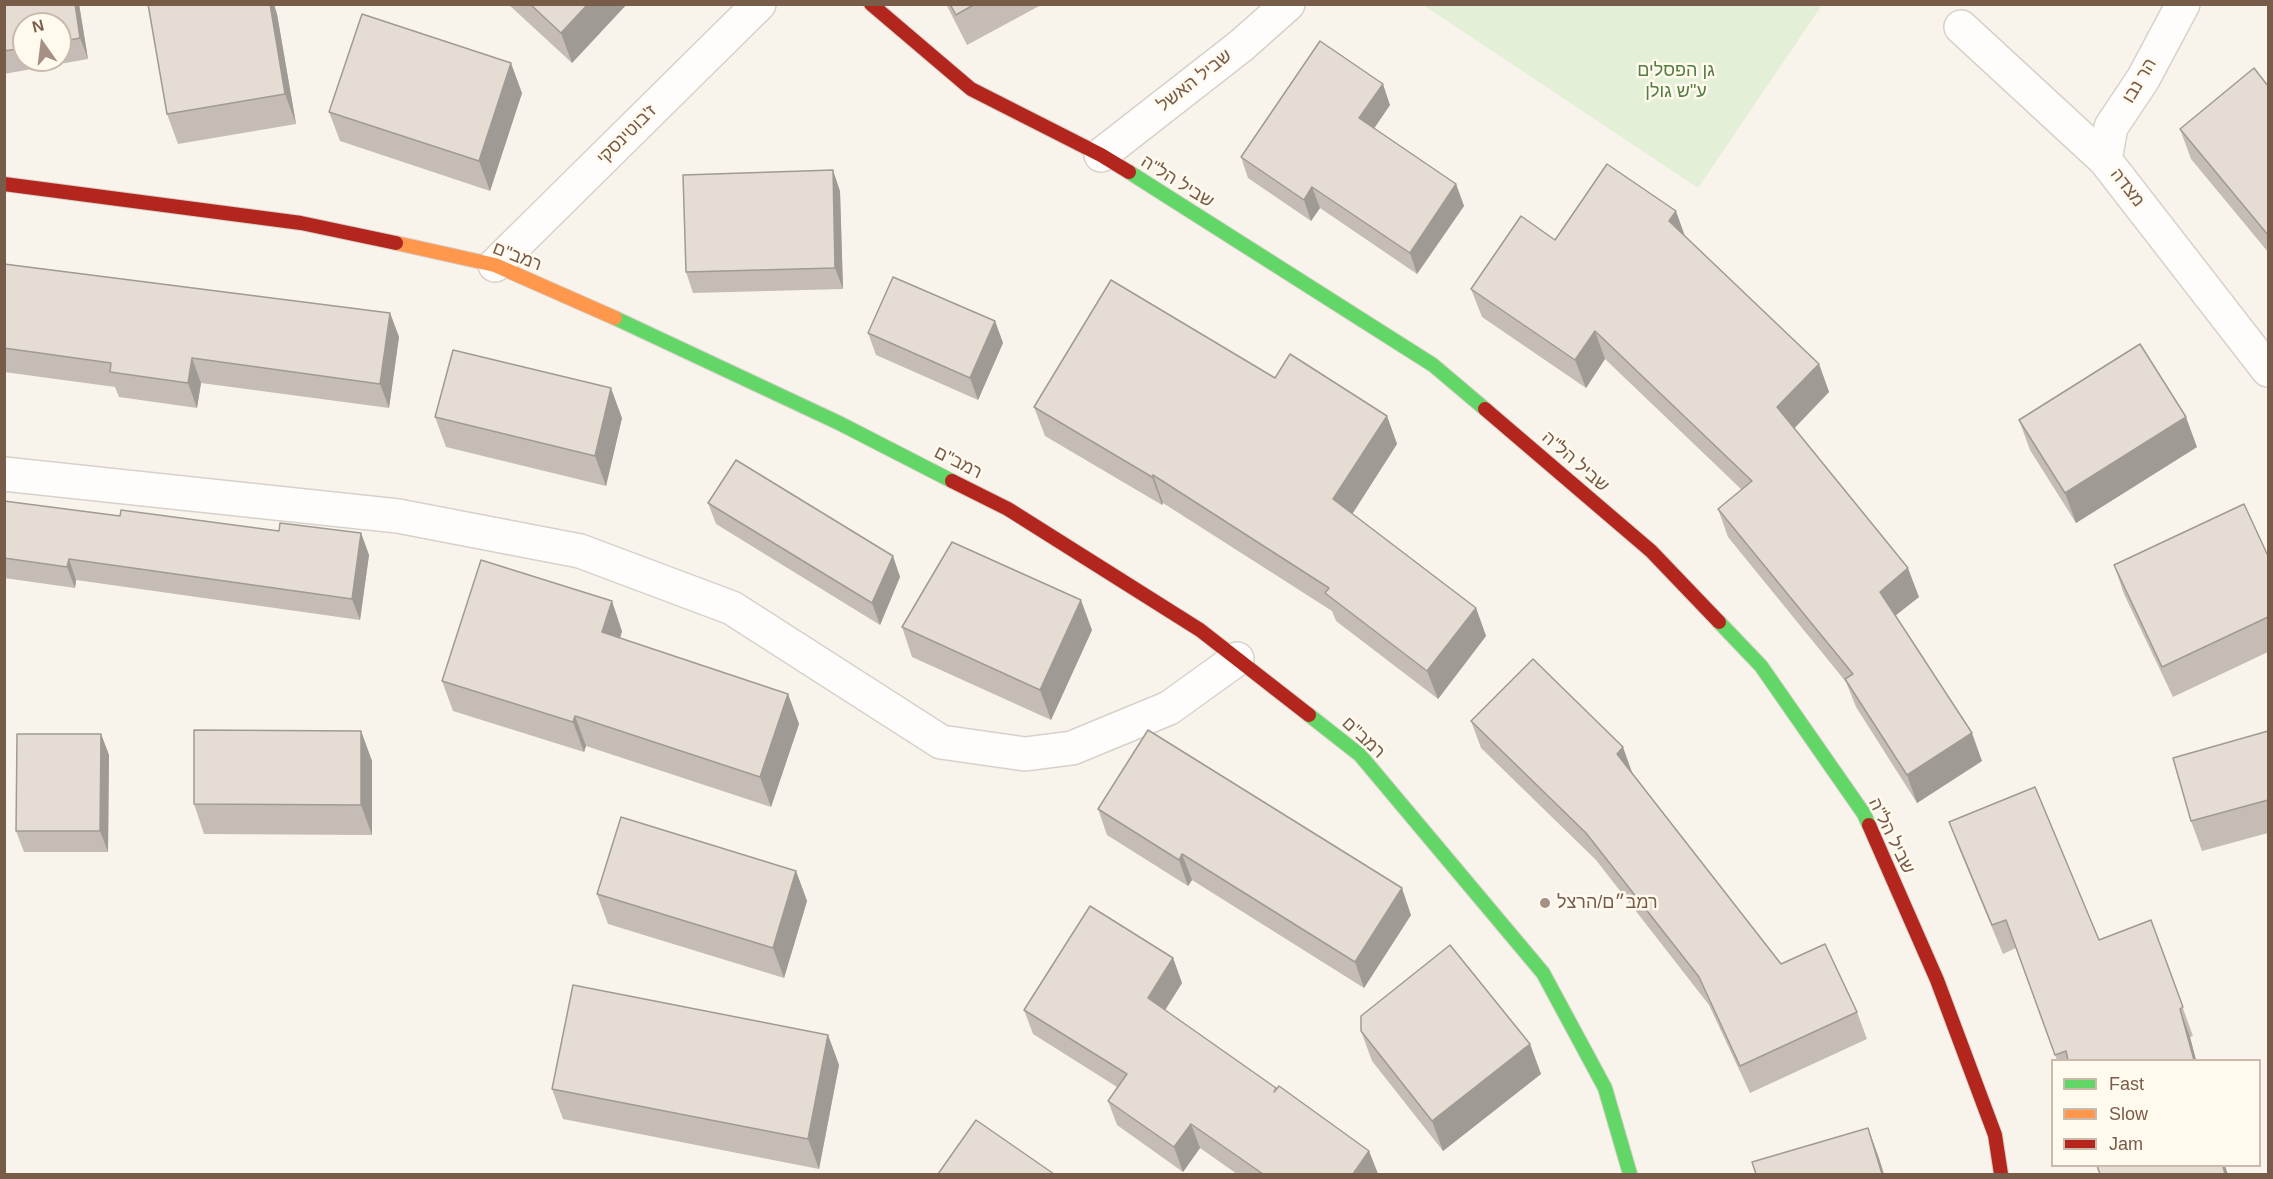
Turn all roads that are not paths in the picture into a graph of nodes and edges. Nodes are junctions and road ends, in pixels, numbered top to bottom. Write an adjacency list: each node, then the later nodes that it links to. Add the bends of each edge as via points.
1 (871, 4): 6 (street, שביל הל"ה, via 971,89)
2 (1288, 4): 6 (street, שביל האשל)
3 (2183, 4): 7 (street, הר נבו, via 2143,79 2111,127)
4 (743, 10): 9 (street, ז'בוטינסקי)
5 (1961, 27): 7 (street, מצדה)
6 (1101, 155): 14 (street, שביל הל"ה, via 1433,365 1651,551 1761,666 1864,814 1937,980 1995,1135)
7 (2105, 160): 10 (street, מצדה)
8 (4, 184): 9 (street, רמב"ם, via 301,223)
9 (495, 265): 12 (street, רמב"ם, via 667,341 1008,509 1200,630)
10 (2268, 370)
11 (4, 474): 12 (street, via 398,516 580,551 732,608 941,742 1025,754 1072,748 1169,708)
12 (1237, 659): 13 (street, רמב"ם, via 1360,755 1543,973 1605,1088)
13 (1630, 1174)
14 (2001, 1174)

